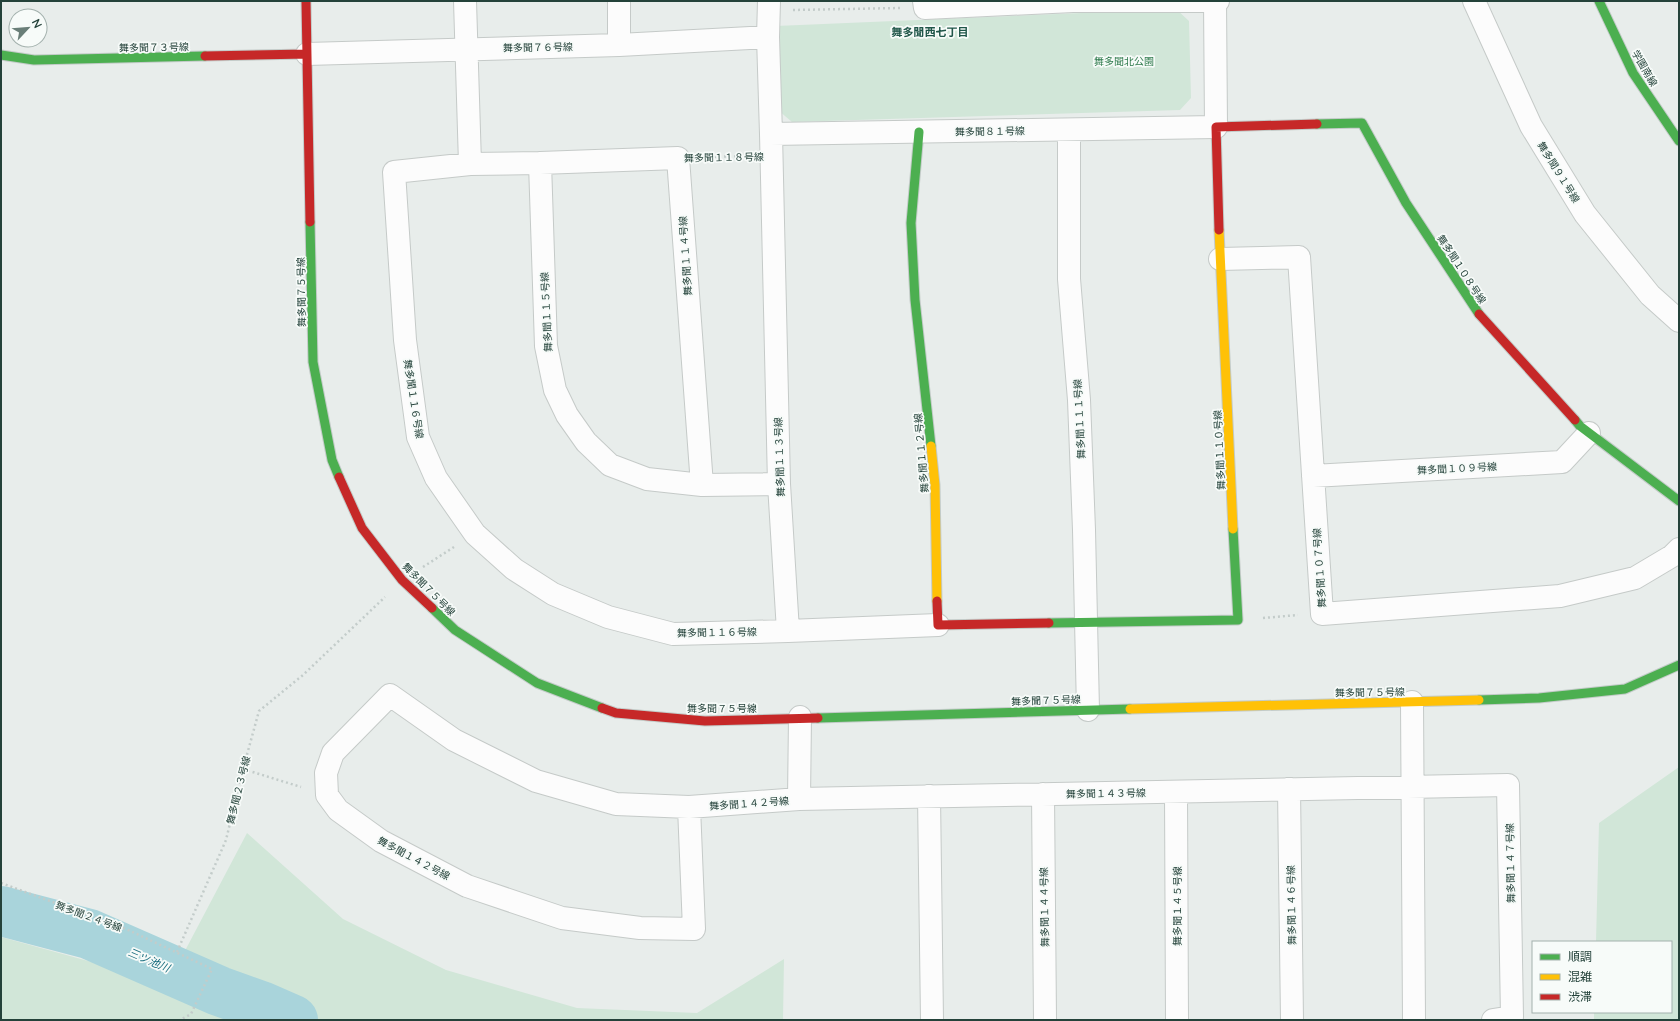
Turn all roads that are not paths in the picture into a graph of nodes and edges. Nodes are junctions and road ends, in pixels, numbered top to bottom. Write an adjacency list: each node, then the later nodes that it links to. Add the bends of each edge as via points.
1 (306, 1): 14 (street, 舞多聞７５号線)
2 (465, 1): 13 (street)
3 (619, 1): 12 (street)
4 (1073, 1): 5 (street); 9 (street)
5 (1215, 1): 6 (street); 16 (street)
6 (1218, 1)
7 (1474, 1): 24 (street, 舞多聞９１号線, via 1531,126 1585,214 1650,295)
8 (1599, 1): 20 (street, 学園南線, via 1633,74)
9 (925, 4)
10 (769, 6): 11 (street)
11 (768, 37): 12 (street, 舞多聞７６号線); 19 (street)
12 (619, 45): 13 (street, 舞多聞７６号線)
13 (466, 48): 14 (street, 舞多聞７６号線); 22 (street)
14 (307, 54): 15 (street, 舞多聞７３号線, via 34,60); 37 (street, 舞多聞７５号線, via 313,362 332,460 362,528 402,580 455,630 536,683 616,713 705,721)
15 (1, 55)
16 (1216, 127): 17 (street, 舞多聞８１号線); 23 (street, 舞多聞１１０号線); 25 (street, 舞多聞１０８号線, via 1362,122 1406,203 1478,313)
17 (1069, 130): 18 (street, 舞多聞８１号線); 31 (street, 舞多聞１１１号線, via 1069,279 1079,400)
18 (919, 132): 19 (street, 舞多聞８１号線); 32 (street, 舞多聞１１２号線, via 911,223 915,300 935,484)
19 (771, 134): 27 (street, 舞多聞１１３号線)
20 (1679, 141)
21 (540, 163): 22 (street); 28 (street, 舞多聞１１５号線, via 546,346 555,390 586,442 610,465 647,479); 28 (street, 舞多聞１１４号線, via 678,158)
22 (470, 164): 33 (street, 舞多聞１１６号線, via 394,172 405,340 418,437 436,478 475,534 514,569 553,594 608,617 673,634)
23 (1220, 259): 26 (street, 舞多聞１０７号線, via 1299,258); 31 (street, 舞多聞１１０号線, via 1238,620)
24 (1679, 321)
25 (1589, 433): 26 (street, 舞多聞１０９号線, via 1562,462); 29 (street, 舞多聞１０８号線)
26 (1313, 476): 30 (street, 舞多聞１０７号線, via 1322,614 1560,596 1635,578)
27 (779, 484): 28 (street); 33 (street, 舞多聞１１３号線)
28 (702, 485)
29 (1679, 502)
30 (1679, 549)
31 (1086, 624): 32 (street); 36 (street, 舞多聞１１１号線)
32 (938, 625): 33 (street)
33 (788, 631)
34 (1679, 665): 35 (street, 舞多聞７５号線, via 1625,689 1539,698)
35 (1412, 702): 36 (street, 舞多聞７５号線); 38 (street)
36 (1088, 710): 37 (street, 舞多聞７５号線)
37 (800, 718): 43 (street, 舞多聞１４２号線)
38 (1413, 787): 39 (street, 舞多聞１４３号線); 49 (street); 50 (street, 舞多聞１４７号線, via 1508,785 1512,1017)
39 (1289, 789): 40 (street, 舞多聞１４３号線); 48 (street, 舞多聞１４６号線)
40 (1176, 792): 41 (street, 舞多聞１４３号線); 47 (street, 舞多聞１４５号線)
41 (1043, 794): 42 (street, 舞多聞１４３号線); 46 (street, 舞多聞１４４号線)
42 (929, 796): 43 (street, 舞多聞１４３号線); 45 (street)
43 (799, 799): 44 (street, 舞多聞１４２号線)
44 (689, 807): 44 (street, 舞多聞１４２号線, via 616,804 536,781 454,740 390,695 333,753 326,773 327,795 338,810 381,841 467,886 562,918 640,928 694,929)
45 (932, 1020)
46 (1045, 1020)
47 (1177, 1020)
48 (1292, 1020)
49 (1414, 1020)
50 (1494, 1020)

